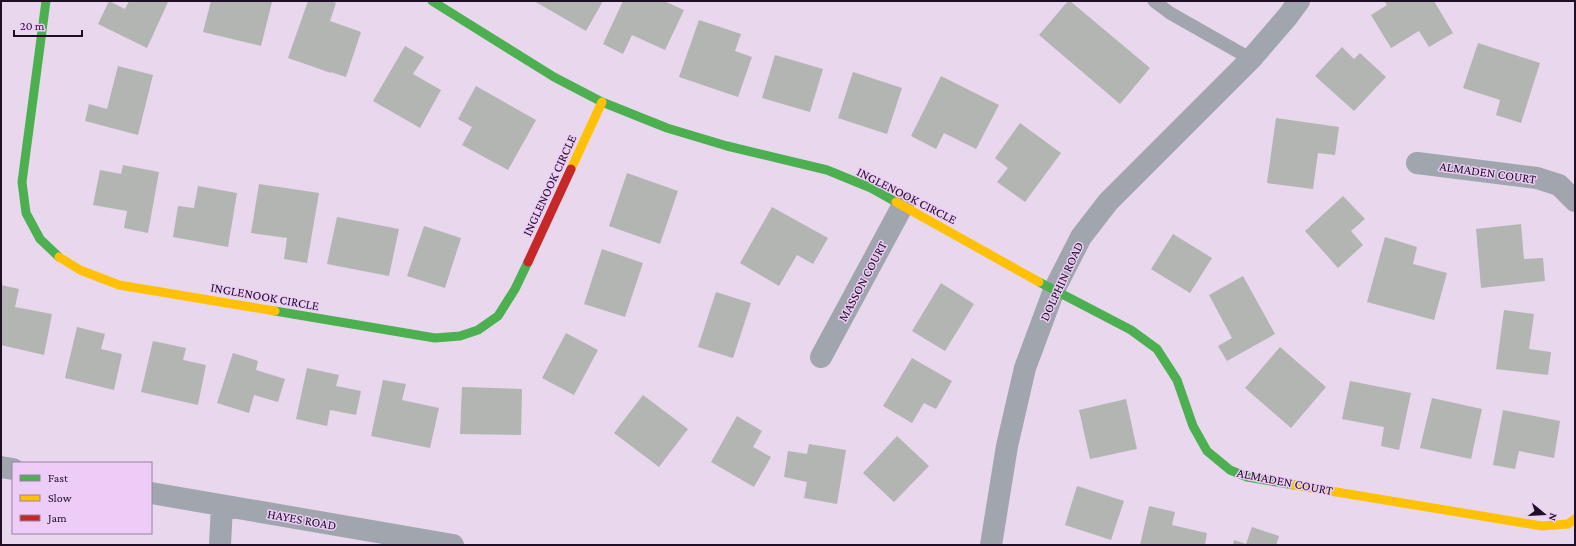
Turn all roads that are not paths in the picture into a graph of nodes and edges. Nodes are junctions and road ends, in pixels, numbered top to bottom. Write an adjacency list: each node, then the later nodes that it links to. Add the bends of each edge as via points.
1 (46, 1): 6 (street, INGLENOOK CIRCLE, via 22,182 26,213 40,239 55,255 80,270 119,285 435,338 460,336 478,330 498,316 515,289)
2 (432, 1): 6 (street, INGLENOOK CIRCLE, via 554,77)
3 (1154, 1): 5 (lane, via 1170,13)
4 (1298, 1): 5 (street, DOLPHIN ROAD)
5 (1251, 58): 10 (street, DOLPHIN ROAD, via 1108,202 1081,237)
6 (602, 102): 9 (street, INGLENOOK CIRCLE, via 667,128 827,170 871,188)
7 (1417, 163): 8 (street, ALMADEN COURT, via 1537,178 1559,186)
8 (1575, 201)
9 (903, 205): 10 (street, INGLENOOK CIRCLE); 11 (street, MASSON COURT)
10 (1054, 290): 16 (street, ALMADEN COURT, via 1131,330 1157,349 1177,380 1193,426 1207,451 1230,470 1248,477 1542,526 1568,524); 19 (street, DOLPHIN ROAD, via 1025,368 1007,446)
11 (821, 357)
12 (1, 467): 13 (street)
13 (12, 469)
14 (152, 493): 15 (street, HAYES ROAD)
15 (222, 506): 17 (street); 18 (street, HAYES ROAD)
16 (1575, 519)
17 (220, 545)
18 (453, 545)
19 (991, 545)

